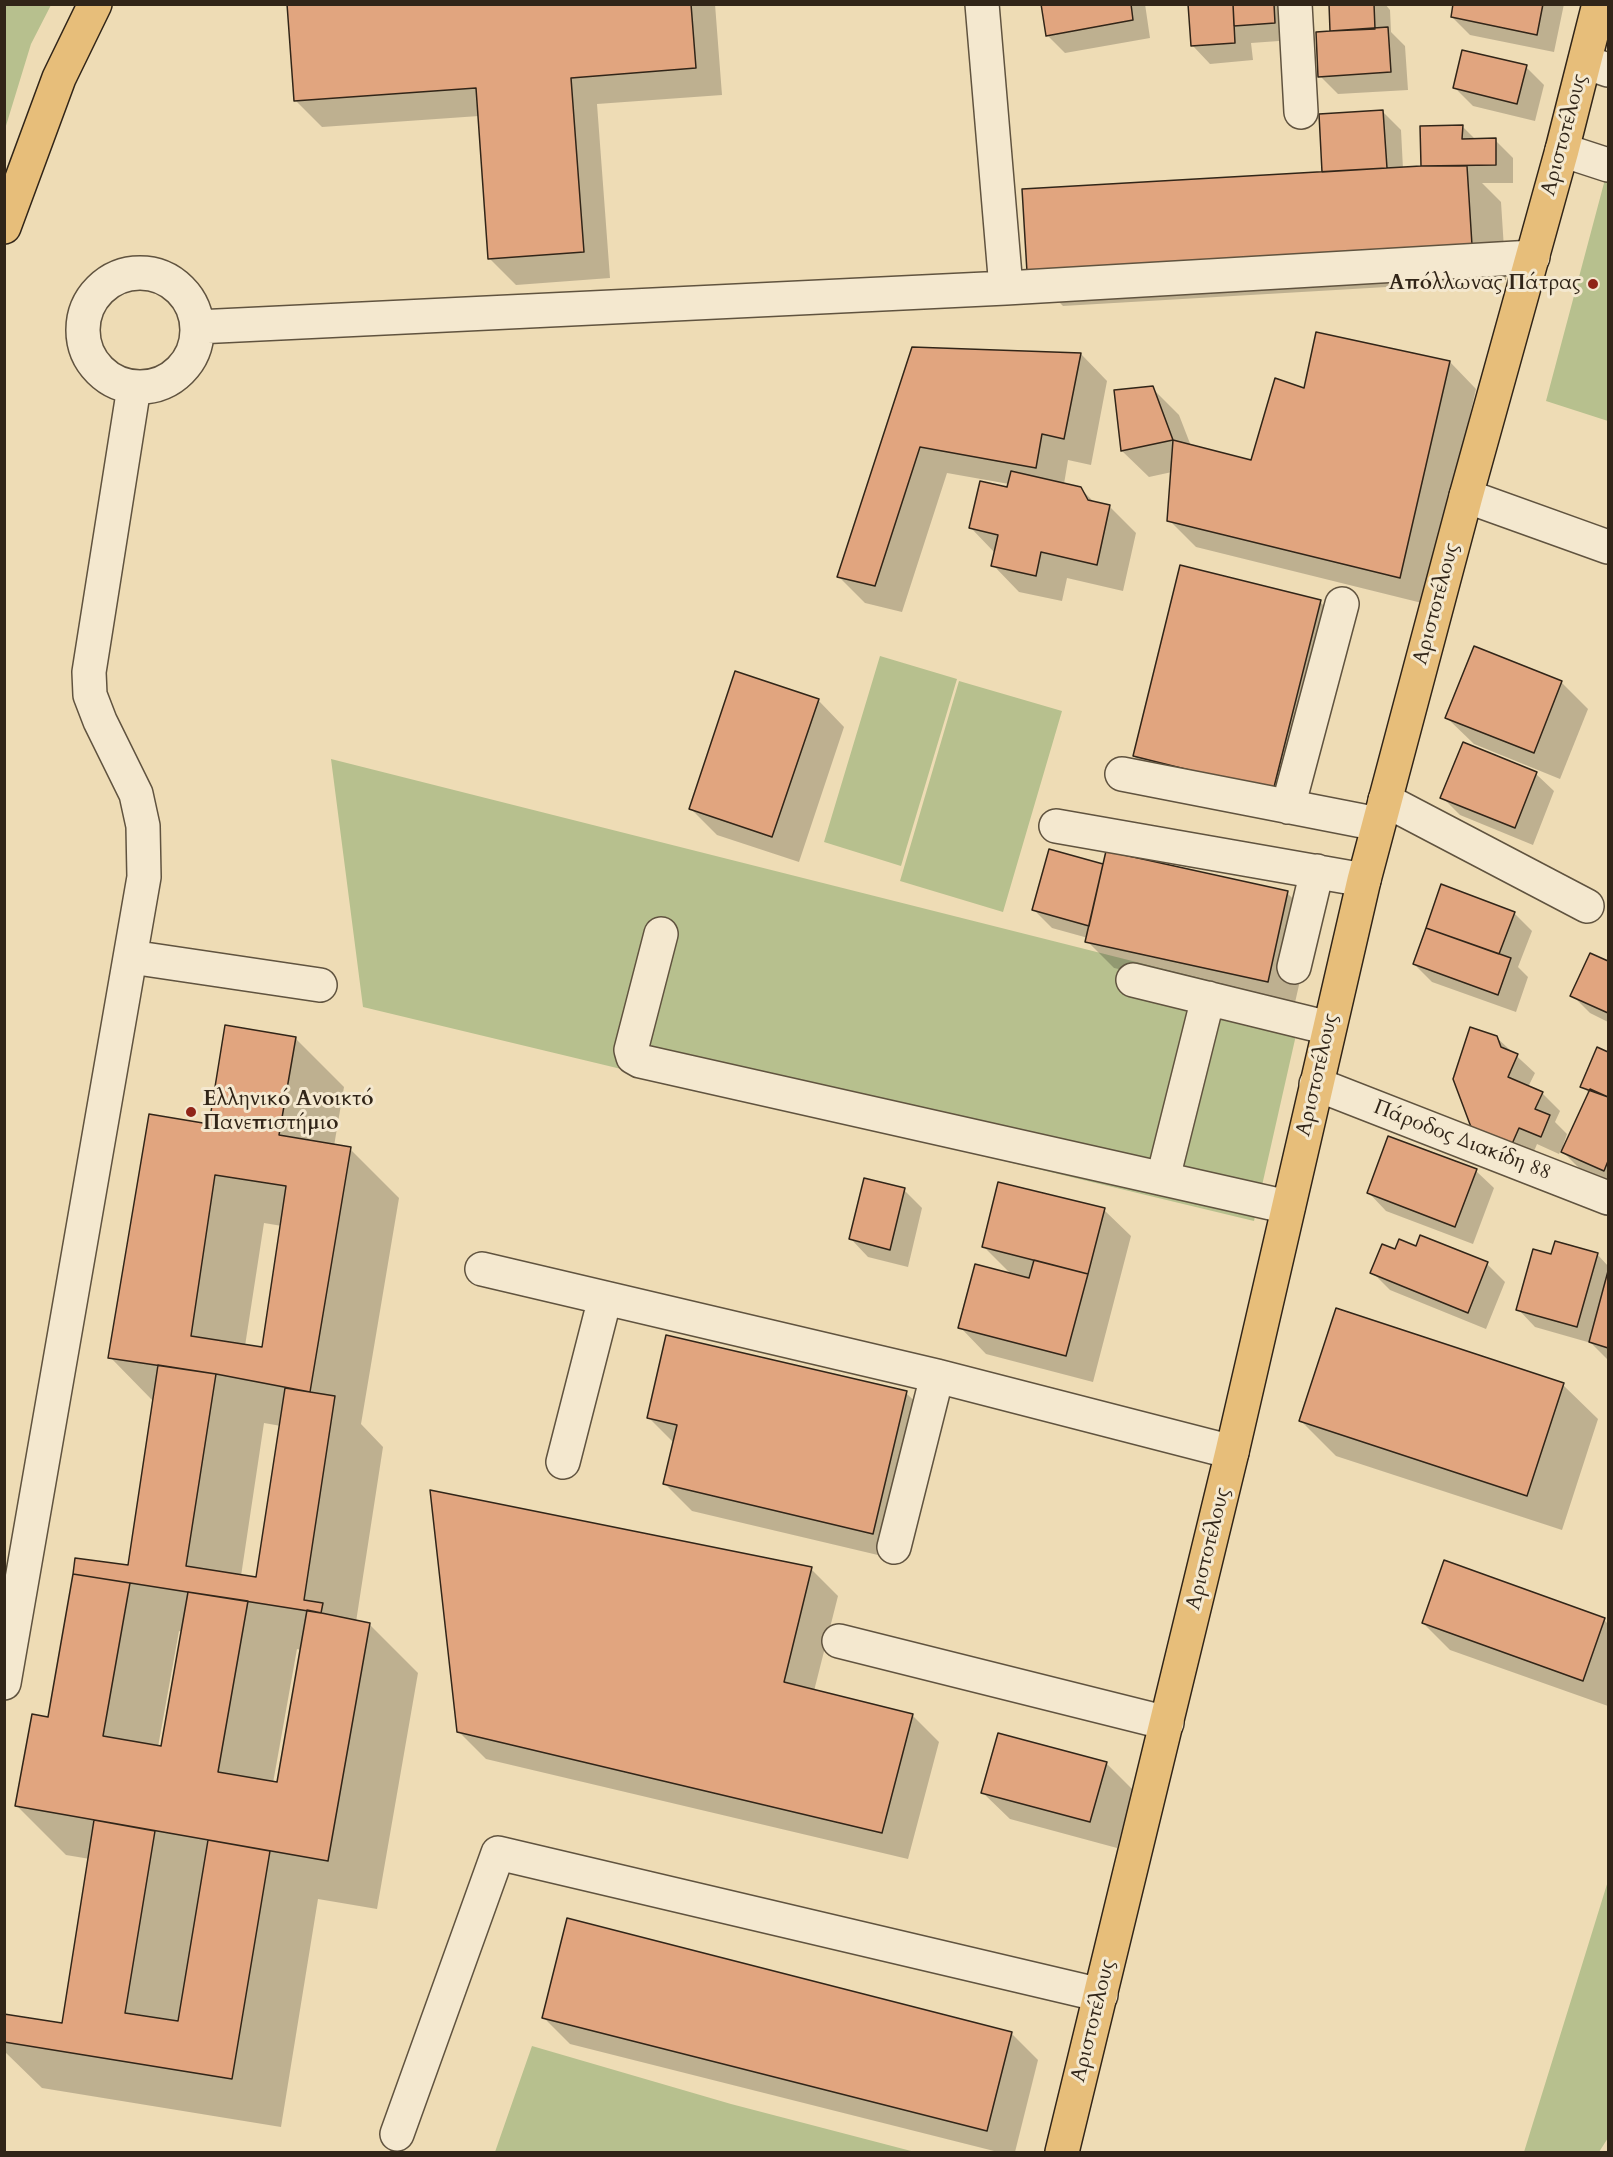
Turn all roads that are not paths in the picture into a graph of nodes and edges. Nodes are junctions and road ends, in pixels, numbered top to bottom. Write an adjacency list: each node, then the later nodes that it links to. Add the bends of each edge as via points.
1 (95, 4): 9 (main road, via 59,78)
2 (982, 4): 11 (street)
3 (1295, 4): 6 (street)
4 (1599, 4): 5 (main road, Αριστοτέλους)
5 (1597, 66): 7 (main road, Αριστοτέλους)
6 (1300, 112)
7 (1562, 150): 8 (street); 10 (main road, Αριστοτέλους)
8 (1608, 165)
9 (4, 227)
10 (1533, 257): 11 (street); 14 (main road, Αριστοτέλους)
11 (1006, 288): 12 (street)
12 (198, 327): 13 (street, via 191,356 183,369 157,385); 13 (street, via 187,297 163,278 133,273 104,286 87,312 85,343 100,370 112,380)
13 (134, 387): 25 (street, via 89,672 90,695 141,811 144,877)
14 (1466, 496): 15 (street); 19 (main road, Αριστοτέλους)
15 (1608, 547)
16 (1342, 604): 18 (street)
17 (1122, 774): 18 (street)
18 (1288, 807): 19 (street)
19 (1381, 812): 22 (main road, Αριστοτέλους); 23 (street)
20 (1056, 826): 21 (street)
21 (1317, 871): 22 (street); 26 (street)
22 (1364, 880): 30 (main road, Αριστοτέλους)
23 (1587, 906)
24 (661, 934): 32 (street, via 631,1050 633,1058)
25 (130, 957): 28 (street); 42 (street)
26 (1294, 967)
27 (1133, 980): 29 (street)
28 (320, 986)
29 (1208, 998): 30 (street); 32 (street)
30 (1329, 1028): 31 (main road, Αριστοτέλους)
31 (1317, 1084): 33 (street, Πάροδος Διακίδη 88); 34 (main road, Αριστοτέλους)
32 (1163, 1178): 34 (street)
33 (1608, 1198)
34 (1288, 1207): 38 (main road, Αριστοτέλους)
35 (482, 1269): 36 (street)
36 (605, 1298): 37 (street); 39 (street)
37 (937, 1376): 38 (street); 40 (street)
38 (1232, 1452): 43 (main road, Αριστοτέλους)
39 (562, 1462)
40 (894, 1547)
41 (839, 1641): 43 (street)
42 (4, 1683)
43 (1167, 1723): 44 (main road, Αριστοτέλους)
44 (1101, 1995): 45 (street, via 498,1853); 46 (main road, Αριστοτέλους)
45 (397, 2134)
46 (1062, 2152)

